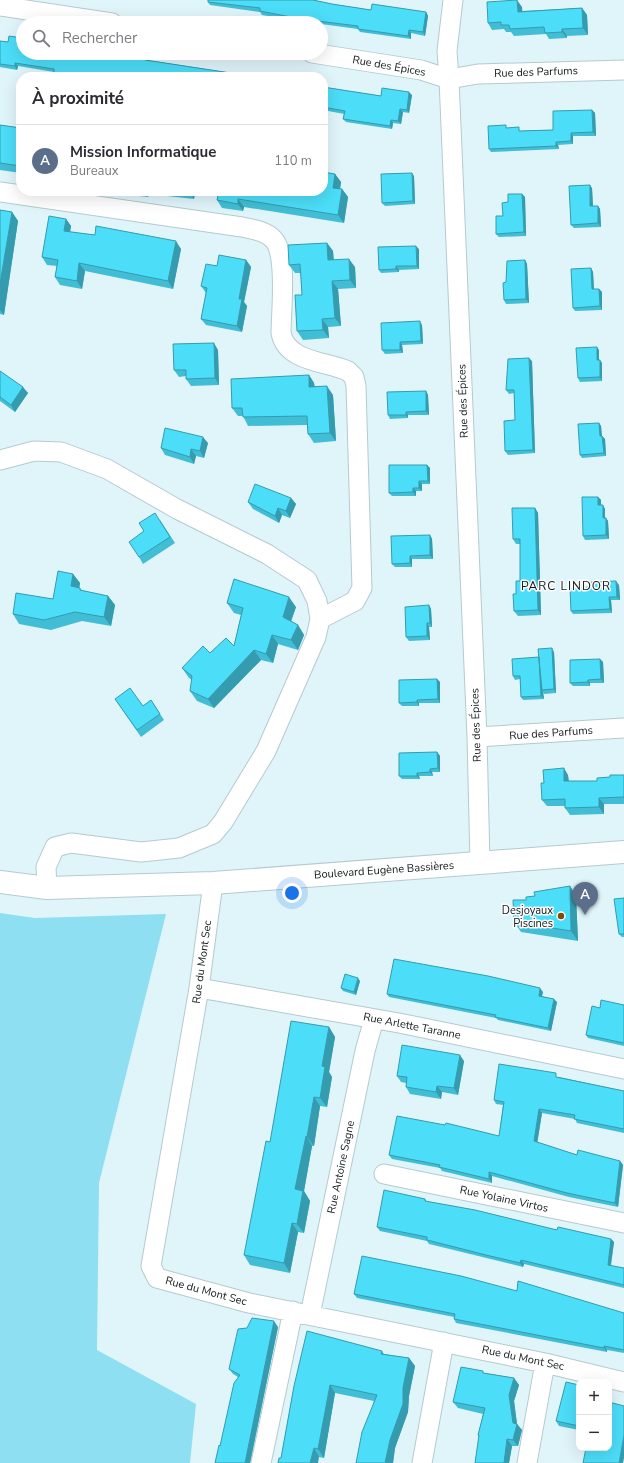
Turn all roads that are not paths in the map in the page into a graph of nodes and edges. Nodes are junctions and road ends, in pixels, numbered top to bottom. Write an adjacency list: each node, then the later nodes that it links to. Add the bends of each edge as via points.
1 (453, 0): 6 (street, via 447,51)
2 (0, 6): 3 (street)
3 (66, 16)
4 (328, 55): 6 (street, Rue des Épices, via 422,70)
5 (624, 70): 6 (street, Rue des Parfums, via 478,74)
6 (448, 79): 13 (street, Rue des Épices)
7 (0, 192): 8 (street)
8 (16, 194)
9 (28, 196): 11 (street, via 242,227 260,231 273,238 282,260 283,342 295,354 348,371 354,377 356,386 362,588 354,601)
10 (0, 460): 11 (street, via 34,451 61,452 107,469 177,509 267,554 307,580 317,601)
11 (320, 619): 18 (street, via 316,637 266,751 213,834 179,848 141,852 70,843 55,847 46,867)
12 (624, 728): 13 (street, Rue des Parfums)
13 (477, 737): 15 (street, Rue des Épices)
14 (624, 852): 15 (street, Boulevard Eugène Bassières)
15 (480, 863): 17 (street, Boulevard Eugène Bassières)
16 (0, 882): 18 (street, Boulevard Eugène Bassières)
17 (213, 883): 18 (street, Boulevard Eugène Bassières); 19 (street, Rue du Mont Sec)
18 (47, 888)
19 (199, 988): 20 (street, Rue Arlette Taranne); 24 (street, Rue du Mont Sec, via 151,1266 157,1278 249,1303)
20 (374, 1019): 21 (street, Rue Arlette Taranne); 24 (street, Rue Antoine Sagne)
21 (624, 1069)
22 (384, 1174): 23 (street, Rue Yolaine Virtos)
23 (624, 1223)
24 (302, 1313): 25 (street, Rue du Mont Sec); 28 (street, Rue Antoine Sagne)
25 (444, 1342): 26 (street, Rue du Mont Sec); 29 (street)
26 (545, 1363): 27 (street, Rue du Mont Sec); 30 (street)
27 (624, 1382)
28 (261, 1463)
29 (422, 1463)
30 (526, 1463)

